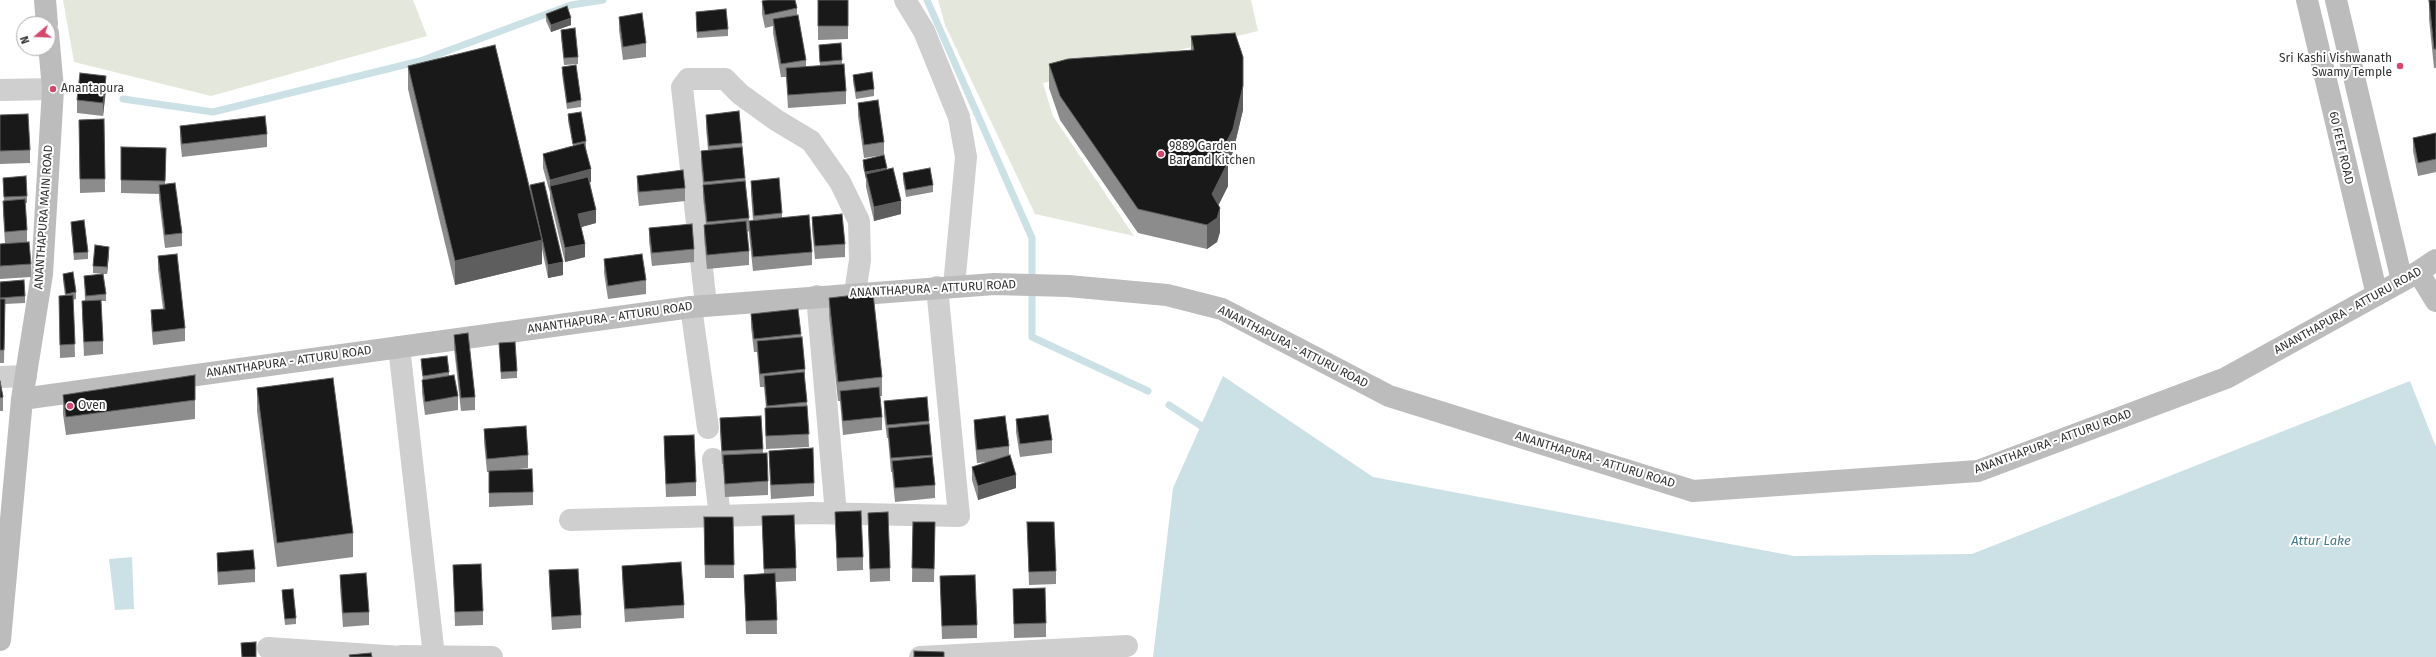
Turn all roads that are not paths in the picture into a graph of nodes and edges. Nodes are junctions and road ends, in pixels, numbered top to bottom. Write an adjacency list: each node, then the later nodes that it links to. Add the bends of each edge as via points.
1 (45, 0): 5 (street)
2 (905, 0): 11 (street, via 924,31 959,117 966,157)
3 (2307, 0): 13 (street, 60 FEET ROAD)
4 (2336, 0): 10 (street)
5 (46, 16)
6 (50, 56): 7 (street, ANANTHAPURA MAIN ROAD)
7 (53, 89): 8 (street); 18 (street, ANANTHAPURA MAIN ROAD, via 42,274)
8 (0, 90)
9 (2436, 260): 10 (street, ANANTHAPURA - ATTURU ROAD)
10 (2410, 277): 13 (street, ANANTHAPURA - ATTURU ROAD); 15 (street)
11 (946, 287): 12 (street, ANANTHAPURA - ATTURU ROAD); 13 (street, ANANTHAPURA - ATTURU ROAD, via 994,284 1068,286 1167,295 1222,309 1389,396 1693,491 1978,471 2226,378); 23 (street, via 959,516)
12 (855, 294): 14 (street, ANANTHAPURA - ATTURU ROAD); 16 (street, via 860,260 859,221 840,182 811,141 770,116 740,94 725,79 688,79 682,87)
13 (2376, 295)
14 (817, 296): 16 (street, ANANTHAPURA - ATTURU ROAD); 23 (street)
15 (2436, 301)
16 (698, 306): 17 (street, ANANTHAPURA - ATTURU ROAD); 21 (street)
17 (399, 347): 20 (street, ANANTHAPURA - ATTURU ROAD); 31 (street)
18 (26, 376): 19 (street); 20 (street, ANANTHAPURA MAIN ROAD)
19 (0, 377)
20 (22, 399): 26 (street, ANANTHAPURA MAIN ROAD)
21 (708, 428)
22 (713, 459): 24 (street)
23 (836, 514): 24 (street)
24 (720, 516): 25 (street)
25 (570, 520)
26 (4, 554): 27 (street, ANANTHAPURA MAIN ROAD)
27 (0, 640)
28 (1127, 646): 33 (street)
29 (268, 648): 30 (street)
30 (401, 656): 31 (street)
31 (434, 656): 32 (street)
32 (492, 657)
33 (920, 657)

